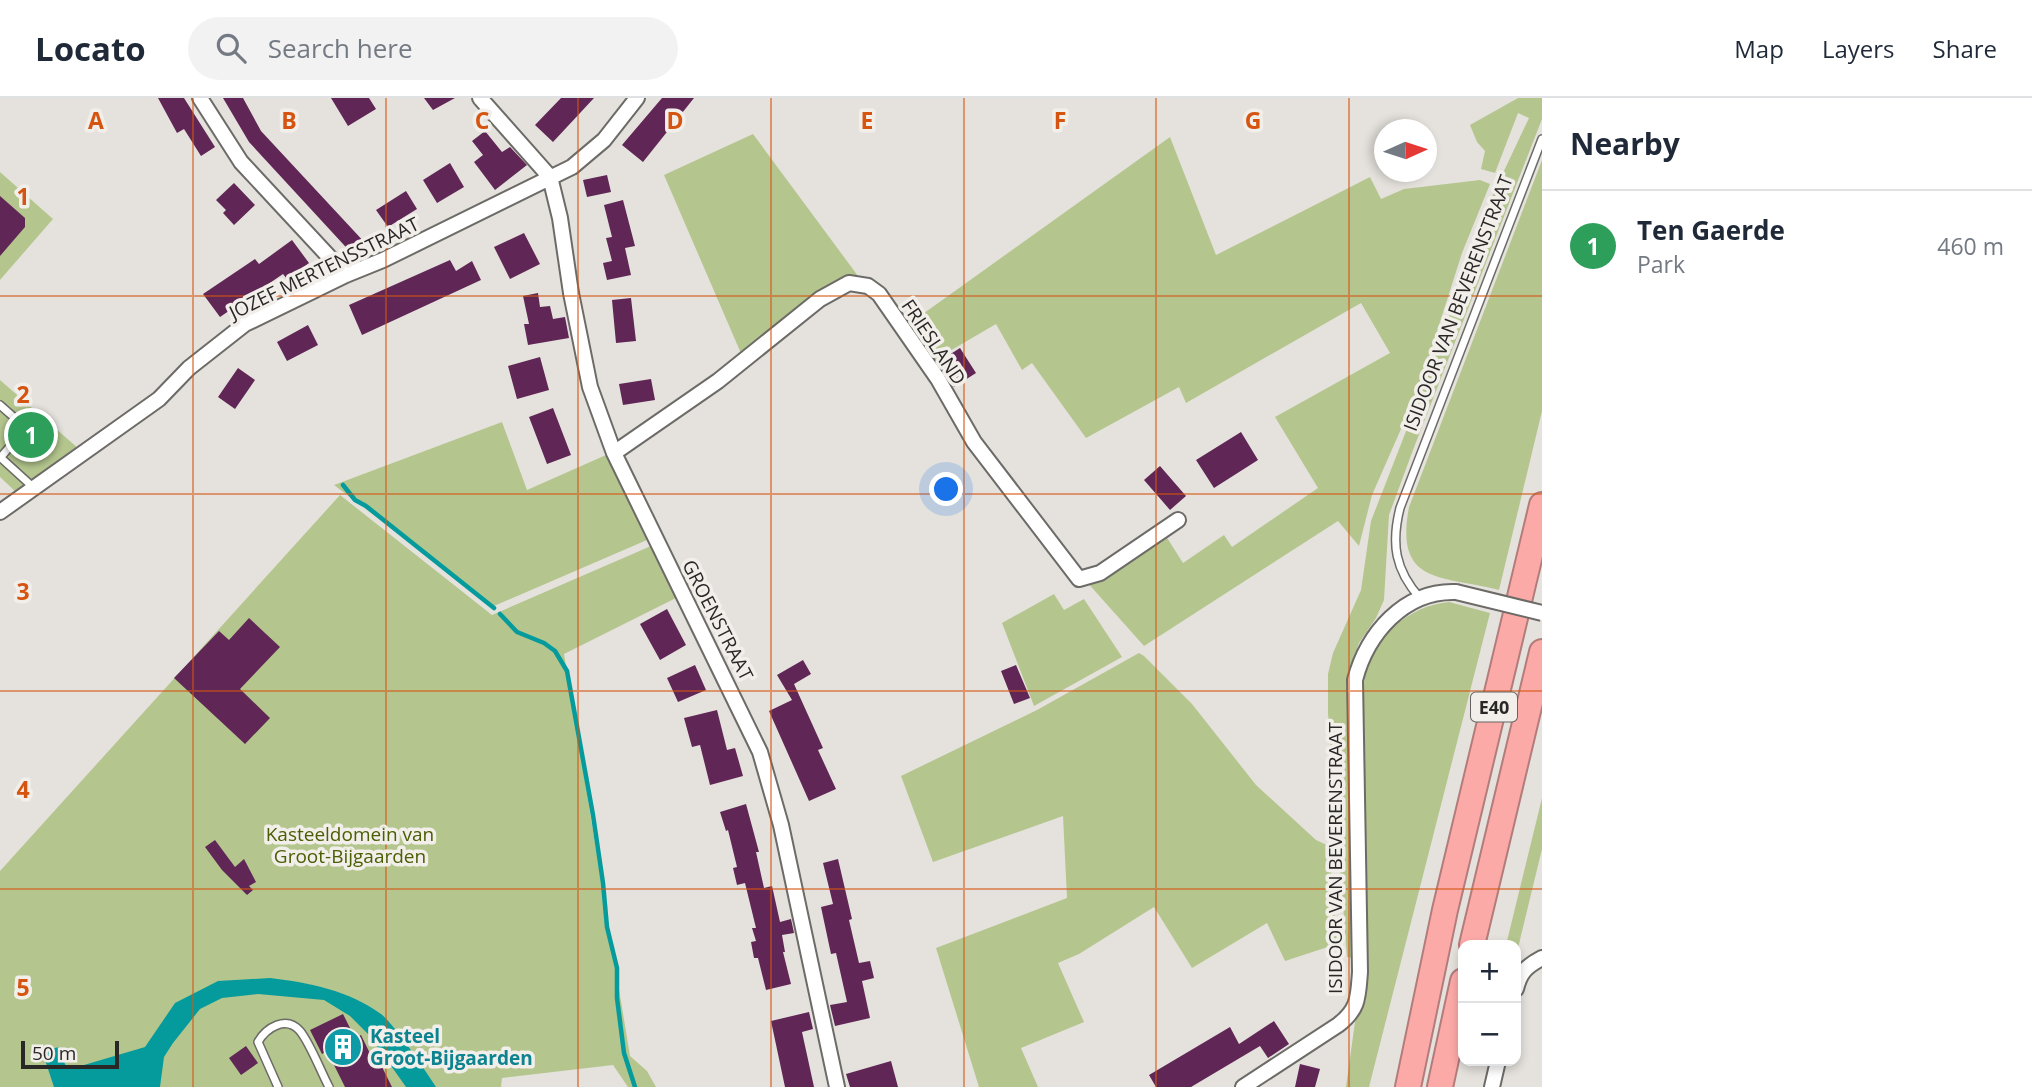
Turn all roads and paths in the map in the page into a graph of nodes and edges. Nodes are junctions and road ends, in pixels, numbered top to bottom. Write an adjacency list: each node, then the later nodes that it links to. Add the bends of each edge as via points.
1 (200, 98): 6 (street, via 241,162)
2 (480, 98): 5 (street)
3 (637, 98): 5 (street, JOZEF MERTENSSTRAAT, via 604,140)
4 (1542, 139): 14 (lane, ISIDOOR VAN BEVERENSTRAAT, via 1400,508 1394,531 1396,551 1407,583)
5 (550, 177): 6 (street, JOZEF MERTENSSTRAAT); 8 (street, GROENSTRAAT, via 590,387)
6 (346, 275): 10 (street, JOZEF MERTENSSTRAAT, via 245,324 189,368 159,400)
7 (0, 405): 9 (lane, via 26,428)
8 (614, 453): 13 (street, FRIESLAND, via 718,381 820,299 858,283 879,294 938,379 974,442 1079,579 1100,573); 25 (street, GROENSTRAAT, via 760,752 781,825)
9 (0, 457): 10 (lane)
10 (34, 488): 12 (street, JOZEF MERTENSSTRAAT)
11 (1542, 505): 17 (highway, E40)
12 (0, 512)
13 (1178, 520)
14 (1420, 597): 15 (street, ISIDOOR VAN BEVERENSTRAAT, bridge, via 1456,592); 26 (street, ISIDOOR VAN BEVERENSTRAAT, via 1373,636 1355,680 1360,972 1355,1007 1338,1025)
15 (1542, 613)
16 (1542, 652): 18 (highway, E40)
17 (1445, 910): 27 (highway); 28 (highway, E40)
18 (1473, 940)
19 (1542, 958): 20 (street)
20 (1521, 973)
21 (1458, 1003): 29 (highway)
22 (1497, 1066): 30 (street)
23 (278, 1087): 24 (lane, via 258,1042 264,1032 289,1024 299,1030)
24 (329, 1087)
25 (836, 1087)
26 (1243, 1087)
27 (1394, 1087)
28 (1408, 1087)
29 (1440, 1087)
30 (1492, 1087)

